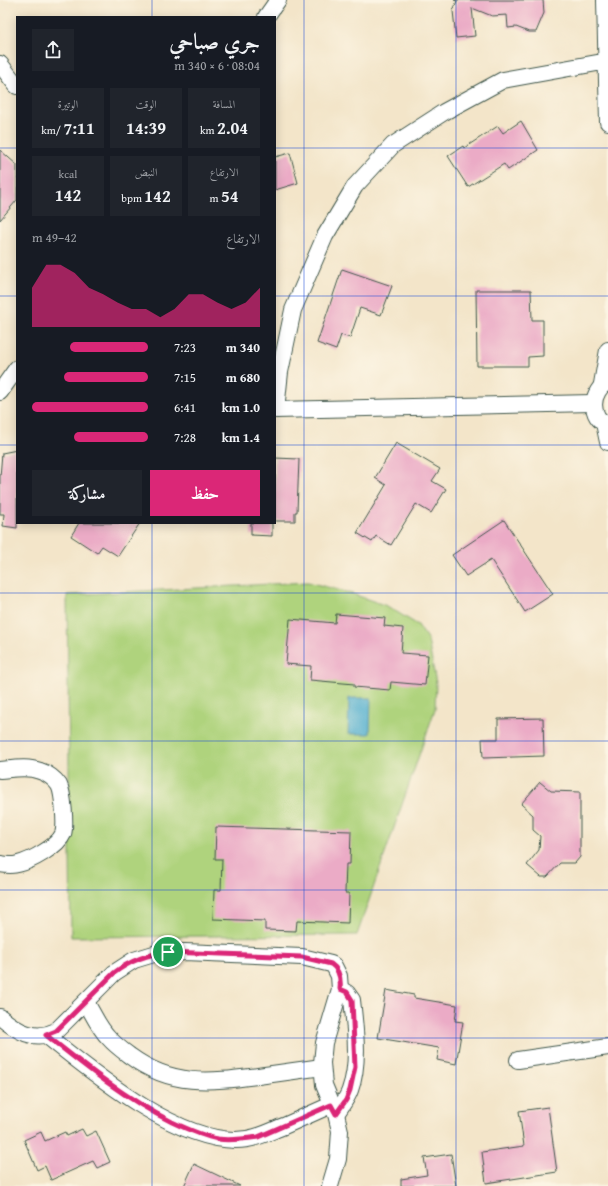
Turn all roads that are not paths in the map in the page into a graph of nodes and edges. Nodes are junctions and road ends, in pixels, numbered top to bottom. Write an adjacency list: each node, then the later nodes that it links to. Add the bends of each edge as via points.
1 (278, 0): 3 (street)
2 (605, 0): 4 (street)
3 (267, 16)
4 (607, 63): 7 (street); 13 (street, via 503,80 444,112 394,145 355,186 325,236 293,310 280,372)
5 (0, 64): 6 (street)
6 (16, 85)
7 (608, 122)
8 (608, 350): 10 (street)
9 (16, 369): 11 (street)
10 (605, 383): 12 (street, via 596,393)
11 (0, 392)
12 (593, 403): 13 (street); 14 (street, via 596,415)
13 (276, 410)
14 (606, 424): 15 (street)
15 (608, 442)
16 (0, 770): 17 (street, via 33,769 54,780 59,786 65,824 58,842 46,850 20,864)
17 (0, 864)
18 (340, 989): 19 (street, via 339,976 334,966 302,957 168,952 145,956 124,966); 24 (street, via 324,1043); 25 (street, via 347,992 352,1000 355,1067 346,1100)
19 (86, 1002): 21 (street, via 56,1031); 24 (street, via 103,1032 117,1046 140,1063 174,1077 216,1081)
20 (0, 1017): 21 (street, via 29,1036)
21 (46, 1035): 25 (street, via 90,1070 148,1110 202,1135 233,1140 258,1137)
22 (608, 1047): 23 (street)
23 (518, 1060)
24 (322, 1067): 25 (street, via 324,1085)
25 (334, 1110): 26 (street, via 340,1131 340,1146)
26 (330, 1186)

